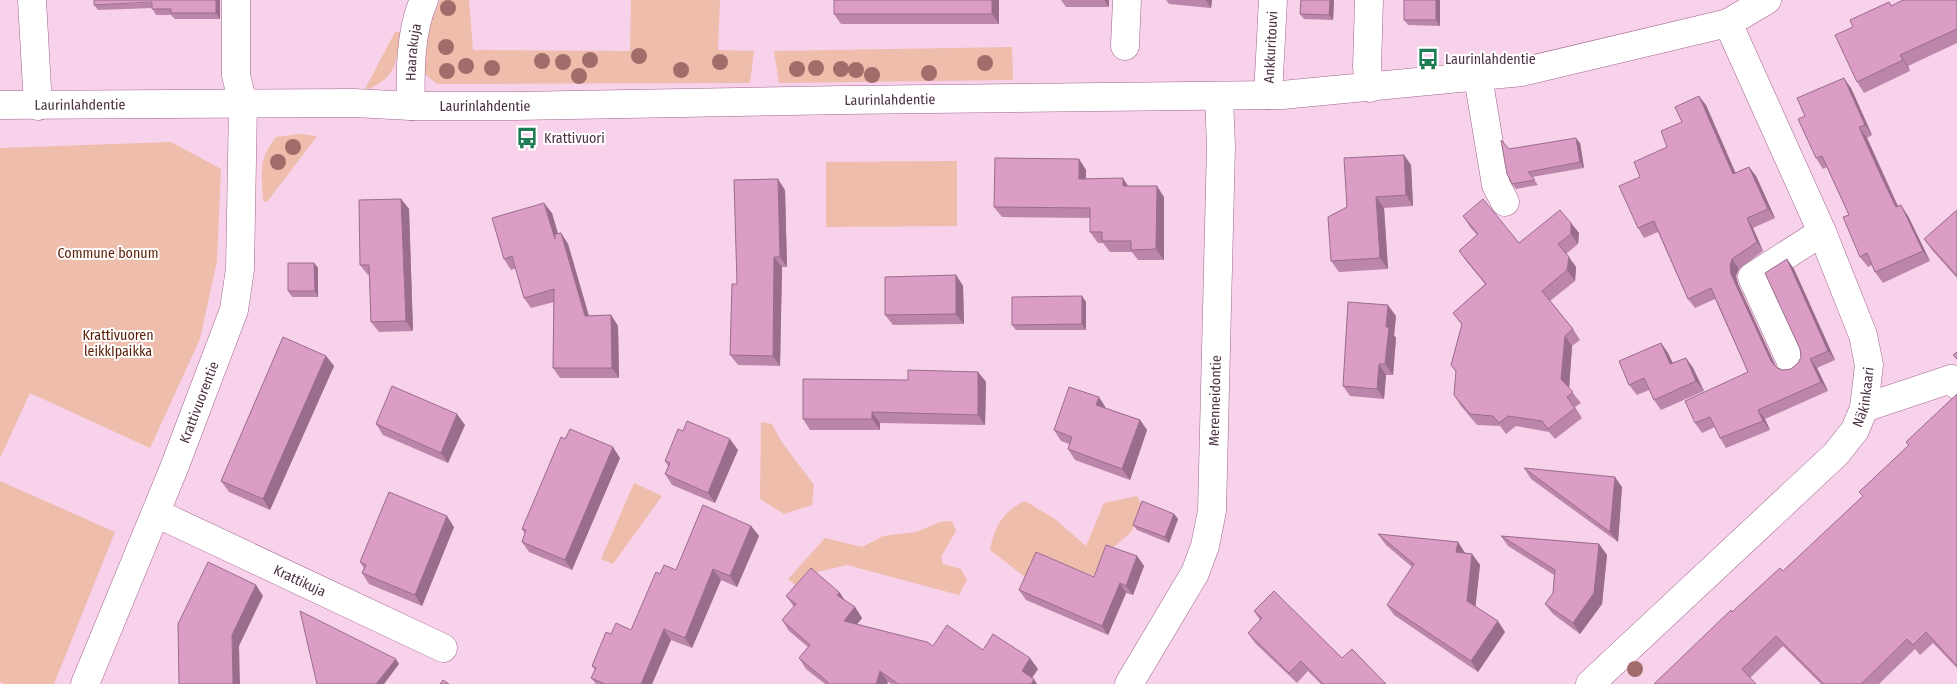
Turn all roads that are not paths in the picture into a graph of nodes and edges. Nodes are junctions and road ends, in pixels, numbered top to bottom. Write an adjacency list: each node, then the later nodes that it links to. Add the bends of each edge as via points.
1 (32, 0): 16 (street)
2 (236, 0): 15 (street, Krattivuorentie, via 236,75)
3 (424, 0): 17 (street, Haarakuja, via 410,67)
4 (1127, 0): 9 (street)
5 (1273, 0): 12 (street, Ankkuritouvi)
6 (1369, 0): 11 (street, via 1366,67)
7 (1767, 0): 8 (street, Laurinlahdentie)
8 (1728, 23): 10 (street, Laurinlahdentie, via 1522,72); 19 (street, Näkinkaari)
9 (1125, 46)
10 (1478, 77): 11 (street, Laurinlahdentie); 18 (street, via 1496,185)
11 (1370, 88): 12 (street, Laurinlahdentie)
12 (1268, 95): 13 (street, Laurinlahdentie)
13 (1220, 97): 17 (street, Laurinlahdentie); 26 (street, Merenneidontie, via 1212,512 1195,573)
14 (0, 105): 16 (street, Laurinlahdentie)
15 (243, 105): 16 (street, Laurinlahdentie); 17 (street, Laurinlahdentie, via 354,103); 23 (street, Krattivuorentie, via 240,269 234,310)
16 (38, 106)
17 (411, 106)
18 (1506, 202)
19 (1822, 232): 20 (street, via 1752,277); 22 (street, Näkinkaari, via 1863,335 1868,365)
20 (1792, 364)
21 (1957, 385): 22 (street, via 1952,379)
22 (1864, 408): 27 (street, Näkinkaari, via 1855,430 1836,454)
23 (156, 513): 24 (street, Krattikuja); 25 (street, Krattivuorentie)
24 (443, 648)
25 (85, 684)
26 (1129, 684)
27 (1590, 684)

